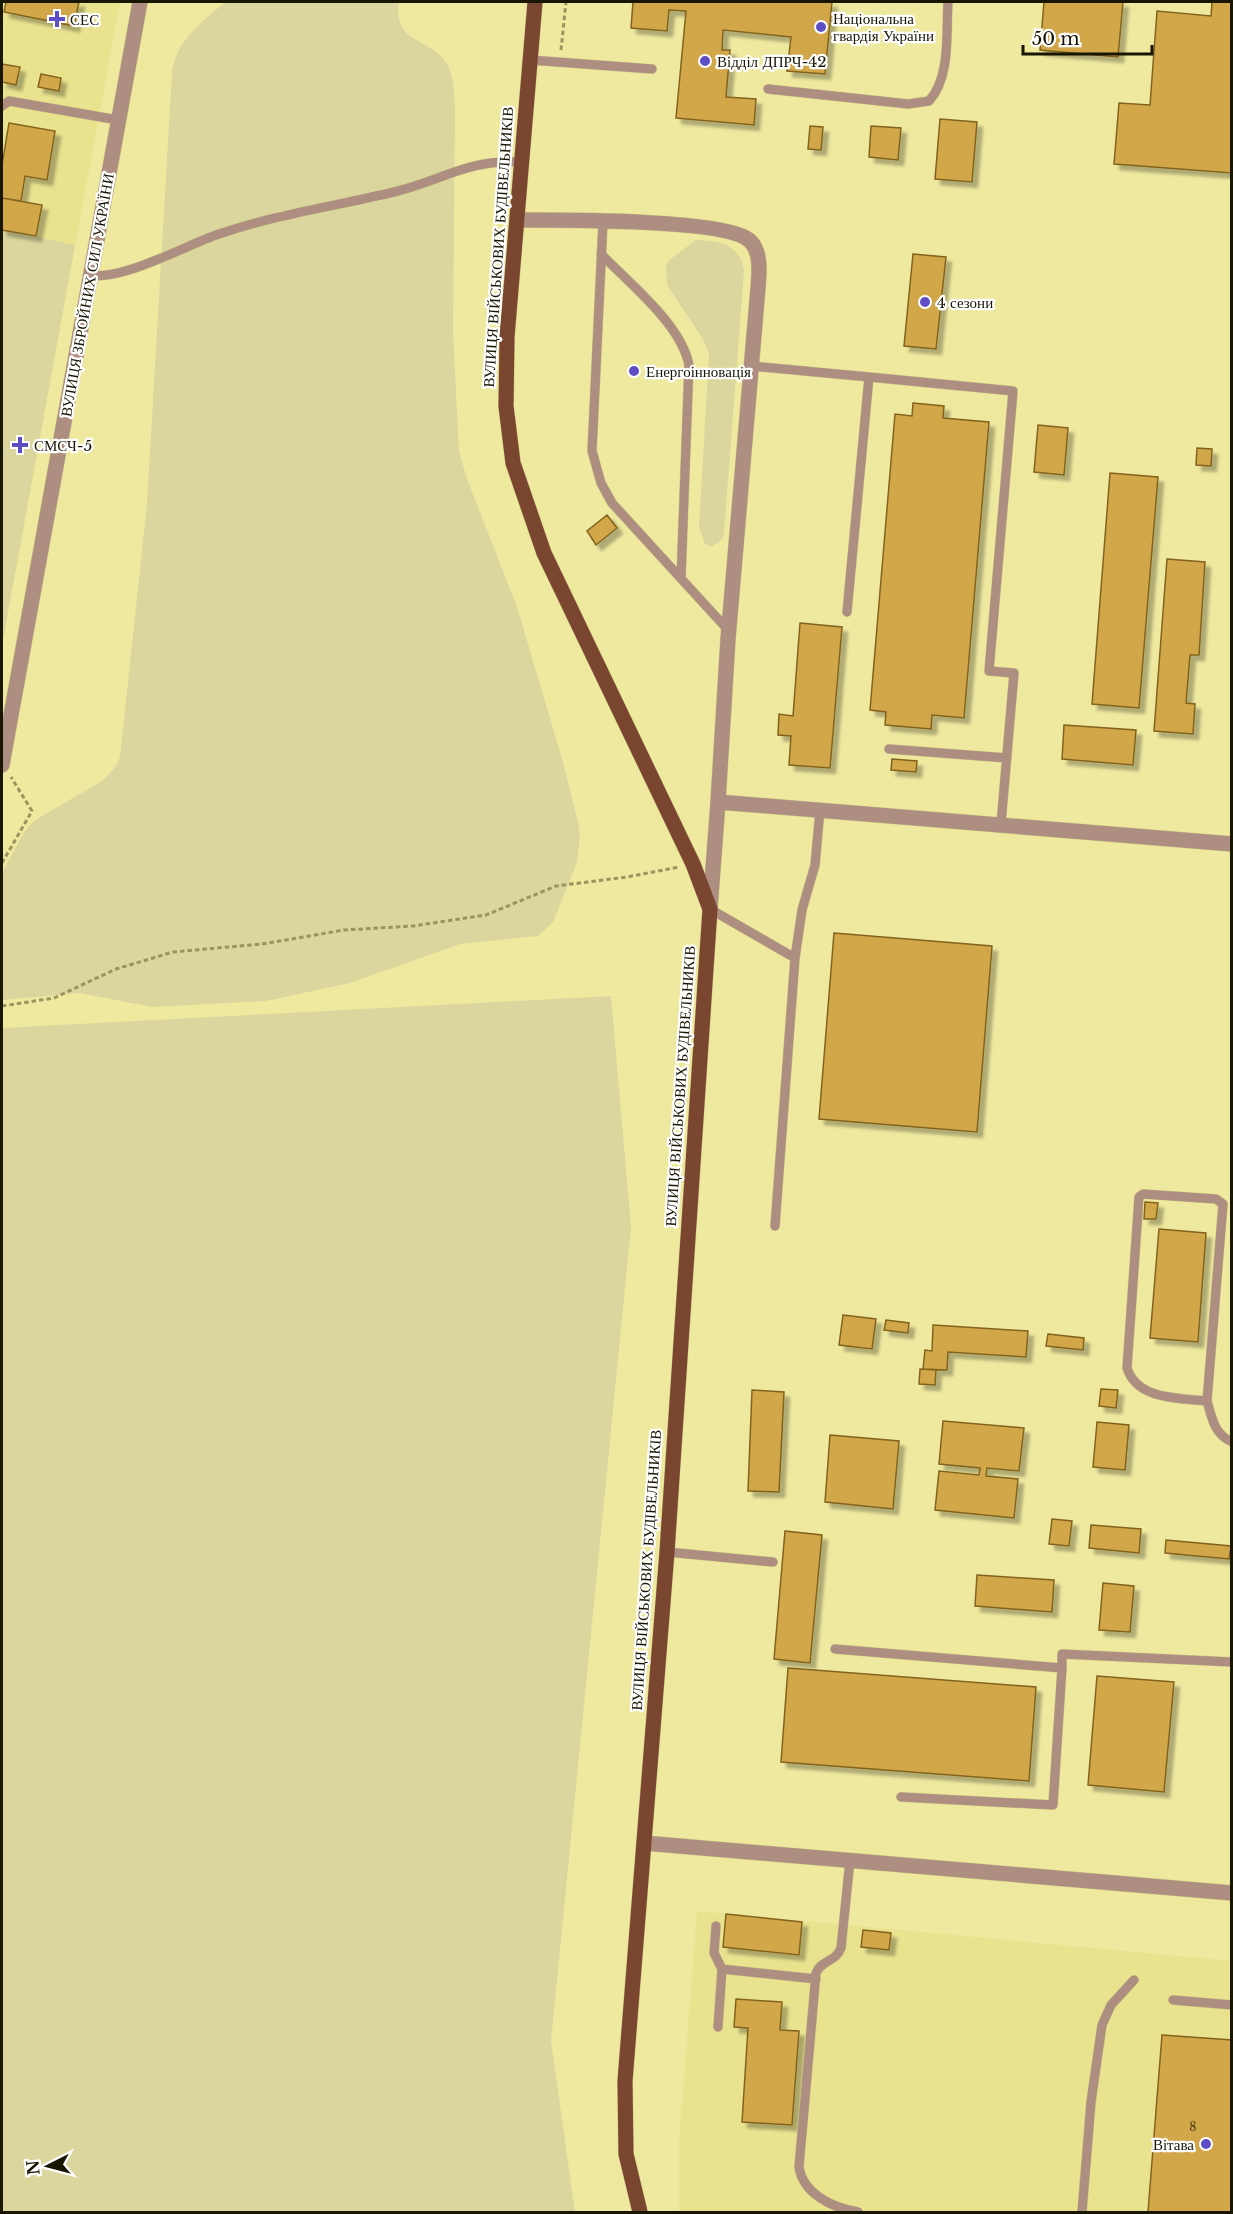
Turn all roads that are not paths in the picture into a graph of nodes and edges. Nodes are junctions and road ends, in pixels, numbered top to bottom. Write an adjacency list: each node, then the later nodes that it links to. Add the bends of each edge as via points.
1 (140, 2): 8 (street, ВУЛИЦЯ ЗБРОЙНИХ СИЛ УКРАЇНИ)
2 (535, 2): 4 (main road, ВУЛИЦЯ ВІЙСЬКОВИХ БУДІВЕЛЬНИКІВ)
3 (948, 2): 6 (lane, via 942,75 939,88 929,101 908,104)
4 (530, 60): 5 (lane); 9 (main road, ВУЛИЦЯ ВІЙСЬКОВИХ БУДІВЕЛЬНИКІВ)
5 (652, 69)
6 (768, 89)
7 (2, 106): 8 (lane, via 9,101)
8 (118, 120): 13 (street, ВУЛИЦЯ ЗБРОЙНИХ СИЛ УКРАЇНИ)
9 (522, 162): 10 (main road, ВУЛИЦЯ ВІЙСЬКОВИХ БУДІВЕЛЬНИКІВ); 13 (lane, via 497,160 475,164 395,192 219,234 112,276)
10 (517, 220): 11 (street); 26 (main road, ВУЛИЦЯ ВІЙСЬКОВИХ БУДІВЕЛЬНИКІВ, via 505,377 513,463 544,553 693,864)
11 (603, 222): 12 (lane); 14 (street, via 721,229 749,240 757,255 759,274)
12 (601, 254): 16 (lane, via 592,451 601,483 612,503); 16 (lane, via 677,333 687,353)
13 (91, 275): 21 (street, ВУЛИЦЯ ЗБРОЙНИХ СИЛ УКРАЇНИ)
14 (751, 366): 15 (lane); 18 (street)
15 (869, 377): 17 (lane); 20 (lane, via 1013,391 989,671 1014,673)
16 (681, 578): 18 (lane)
17 (847, 612)
18 (729, 631): 22 (street)
19 (889, 749): 20 (lane)
20 (1007, 758): 24 (lane)
21 (2, 764)
22 (718, 802): 23 (street); 26 (street)
23 (820, 810): 24 (street); 27 (lane, via 814,865)
24 (1001, 824): 25 (street)
25 (1232, 844)
26 (710, 909): 27 (lane); 31 (main road, ВУЛИЦЯ ВІЙСЬКОВИХ БУДІВЕЛЬНИКІВ)
27 (795, 958): 28 (lane)
28 (775, 1226)
29 (1207, 1401): 29 (lane, via 1150,1392 1132,1380 1126,1368 1139,1197 1143,1194 1216,1199 1223,1203); 30 (lane, via 1214,1426)
30 (1232, 1443)
31 (667, 1552): 32 (lane); 37 (main road, ВУЛИЦЯ ВІЙСЬКОВИХ БУДІВЕЛЬНИКІВ)
32 (773, 1562)
33 (835, 1649): 35 (lane)
34 (1230, 1662): 35 (lane, via 1062,1654)
35 (1062, 1668): 36 (lane, via 1053,1805)
36 (901, 1797)
37 (644, 1843): 38 (street); 47 (main road, ВУЛИЦЯ ВІЙСЬКОВИХ БУДІВЕЛЬНИКІВ, via 624,2107 626,2154)
38 (850, 1860): 39 (street); 42 (lane, via 841,1948 835,1959 818,1968)
39 (1232, 1893)
40 (716, 1926): 41 (lane, via 714,1953)
41 (722, 1970): 42 (lane); 46 (lane)
42 (816, 1979): 48 (lane, via 800,2172 806,2185 819,2197)
43 (1134, 1980): 49 (lane, via 1111,2005 1102,2025)
44 (1173, 2000): 45 (lane)
45 (1232, 2005)
46 (718, 2027)
47 (640, 2212)
48 (858, 2212)
49 (1082, 2212)

